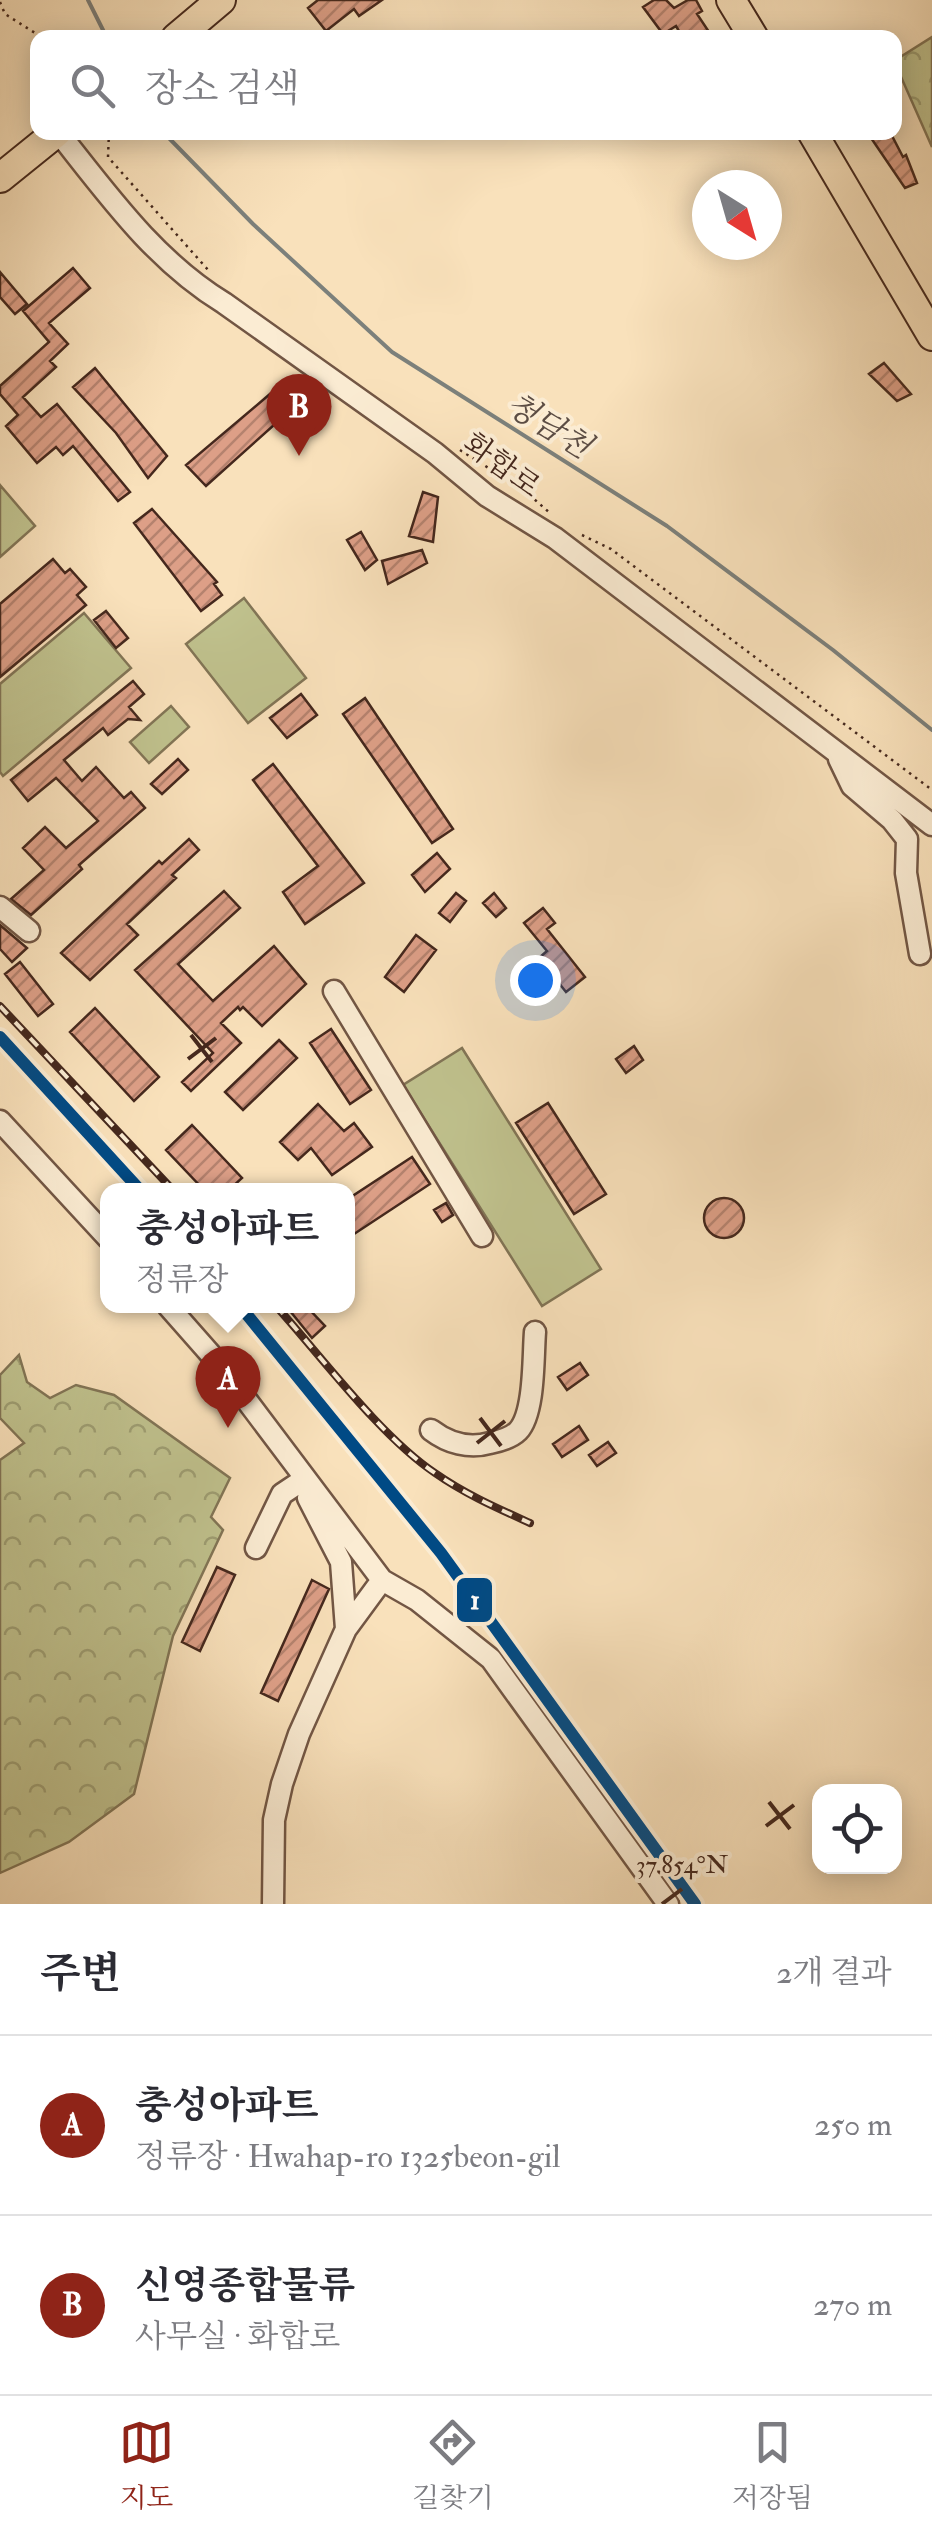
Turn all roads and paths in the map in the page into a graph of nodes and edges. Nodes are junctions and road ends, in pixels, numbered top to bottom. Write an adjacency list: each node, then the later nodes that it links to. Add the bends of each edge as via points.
1 (221, 0): 5 (main road)
2 (731, 0): 6 (main road)
3 (0, 2): 4 (path, via 5,14)
4 (30, 30)
5 (185, 30)
6 (749, 30)
7 (48, 140): 11 (main road)
8 (64, 140): 17 (street, 화합로, via 137,231 190,283 555,538)
9 (109, 140): 12 (path, via 108,157)
10 (817, 140): 13 (main road)
11 (0, 178)
12 (210, 272)
13 (932, 336)
14 (460, 450): 15 (path)
15 (542, 505)
16 (571, 530): 18 (path, via 610,549)
17 (835, 753): 19 (street, 화합로); 22 (street, via 852,786 907,839)
18 (932, 790)
19 (932, 825)
20 (0, 906): 21 (street)
21 (29, 931)
22 (920, 954)
23 (334, 990): 26 (street)
24 (0, 1121): 25 (street)
25 (100, 1229)
26 (482, 1236)
27 (174, 1313): 30 (street)
28 (535, 1332): 29 (street, via 530,1403 521,1428 478,1446)
29 (431, 1430)
30 (279, 1443): 31 (street); 33 (street)
31 (300, 1482): 32 (street, via 282,1494); 34 (street, via 341,1562)
32 (256, 1548)
33 (382, 1580): 34 (street); 36 (street, via 492,1659)
34 (346, 1629): 35 (street, via 282,1784 274,1820)
35 (273, 1904)
36 (668, 1904)

